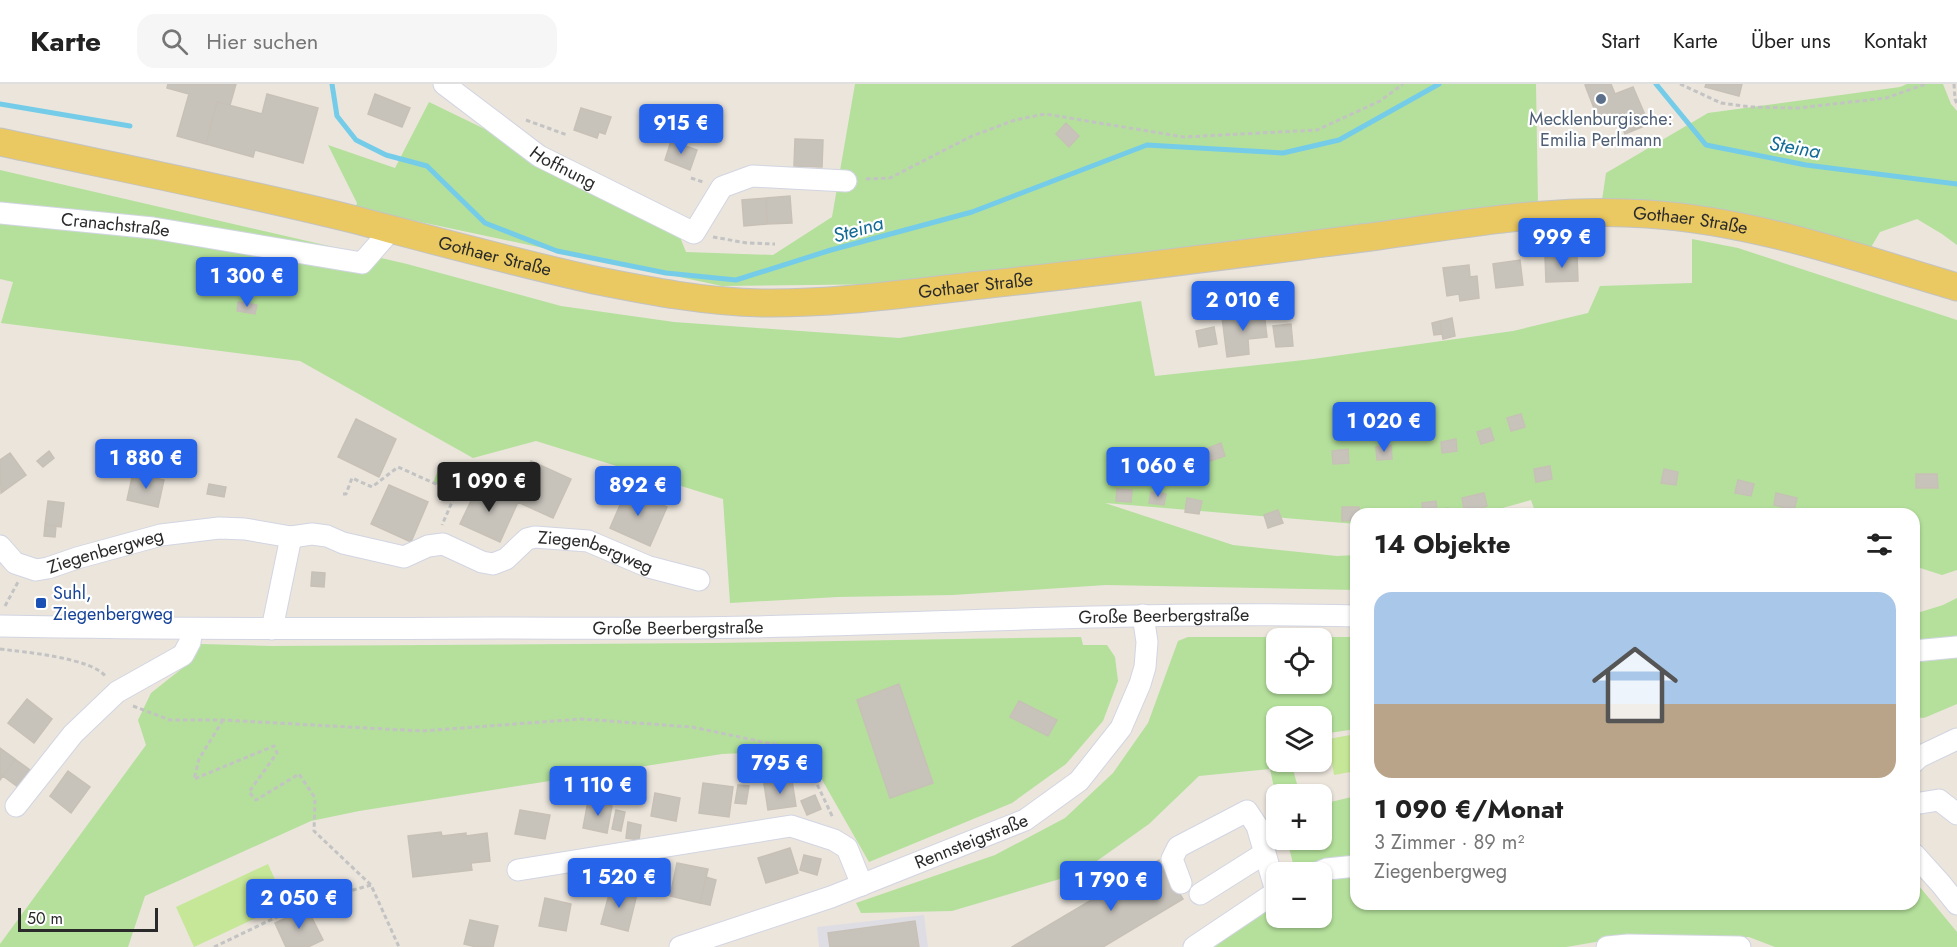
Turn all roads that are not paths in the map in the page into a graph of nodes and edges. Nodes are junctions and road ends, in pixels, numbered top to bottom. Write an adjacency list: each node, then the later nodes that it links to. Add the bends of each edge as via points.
1 (444, 84): 3 (street, Hoffnung, via 539,156 694,233 722,187 752,176)
2 (0, 142): 5 (main road, Gothaer Straße)
3 (846, 181)
4 (0, 213): 5 (street, Cranachstraße, via 153,228 362,263)
5 (391, 230): 6 (main road, Gothaer Straße, via 638,289 761,303 822,301 1026,280 1501,219 1643,213 1715,220 1784,236)
6 (1957, 287)
7 (291, 537): 8 (street, Ziegenbergweg, via 245,529 184,531 36,570 15,563); 9 (street, Ziegenbergweg, via 327,536 404,557 443,544 493,564 535,537 588,541 649,567); 13 (street)
8 (0, 546)
9 (699, 580)
10 (1143, 615): 11 (street, Große Beerbergstraße); 13 (street, Große Beerbergstraße, via 731,628); 29 (street, Rennsteigstraße, via 1147,642 1140,684 1121,728 1079,781 1025,820)
11 (1350, 616)
12 (0, 626): 14 (street, Große Beerbergstraße)
13 (272, 629): 14 (street, Große Beerbergstraße)
14 (192, 630): 20 (street, via 183,655 117,692 73,734)
15 (1957, 647): 16 (street)
16 (1920, 650)
17 (1957, 739): 18 (street)
18 (1920, 758)
19 (1920, 803): 21 (street, via 1939,800)
20 (16, 806)
21 (1957, 814)
22 (1265, 853): 24 (street); 28 (street, via 1257,826 1247,812 1178,847 1172,859); 30 (street)
23 (1920, 861): 32 (street)
24 (1268, 862)
25 (1350, 867): 26 (street)
26 (1332, 868)
27 (518, 870): 29 (street, via 791,826 848,848)
28 (1181, 883)
29 (862, 885): 33 (street, Rennsteigstraße)
30 (1200, 894)
31 (1266, 899): 34 (street)
32 (1957, 904)
33 (685, 946)
34 (1194, 947)
35 (1607, 947): 36 (street)
36 (1740, 947)

